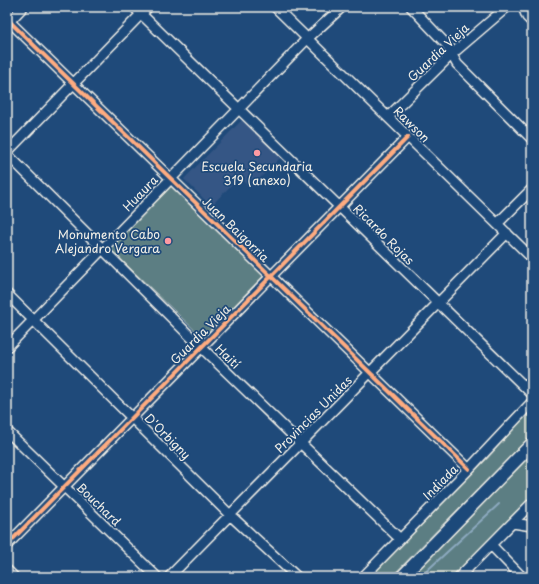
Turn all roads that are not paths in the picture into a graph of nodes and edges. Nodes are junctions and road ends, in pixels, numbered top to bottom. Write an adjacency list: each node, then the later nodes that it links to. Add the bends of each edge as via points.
1 (23, 7): 10 (street)
2 (134, 7): 9 (street, Ricardo Rojas)
3 (148, 7): 9 (street)
4 (275, 7): 12 (street, Rawson)
5 (342, 7): 12 (street, Huaura)
6 (411, 7): 13 (street, via 446,44)
7 (507, 7): 13 (street, Guardia Vieja)
8 (523, 7): 11 (street)
9 (141, 14): 14 (street); 15 (street, Ricardo Rojas)
10 (8, 22): 14 (street, Juan Baigorria)
11 (532, 22)
12 (308, 39): 15 (street, Huaura); 16 (street, Rawson)
13 (452, 54): 16 (street, Guardia Vieja); 18 (street, via 457,64)
14 (73, 84): 19 (street); 20 (street, Juan Baigorria)
15 (239, 109): 20 (street, Huaura); 22 (street, Ricardo Rojas)
16 (388, 117): 17 (street, Rawson)
17 (408, 137): 22 (street, Guardia Vieja); 23 (street, Rawson)
18 (532, 140)
19 (7, 153): 25 (street, Haití)
20 (171, 179): 25 (street, Huaura); 27 (street, Juan Baigorria)
21 (532, 188): 23 (street)
22 (340, 206): 27 (street, Guardia Vieja); 29 (street, Ricardo Rojas)
23 (497, 224): 24 (street, Rawson)
24 (507, 234): 26 (street, Rawson); 29 (street, Provincias Unidas)
25 (103, 249): 30 (street, Huaura); 32 (street, Haití)
26 (532, 258)
27 (271, 277): 32 (street, Guardia Vieja); 33 (street, Juan Baigorria)
28 (7, 294): 30 (street, D'Orbigny)
29 (438, 304): 33 (street, Provincias Unidas); 34 (street, Ricardo Rojas)
30 (33, 320): 31 (street, Huaura); 36 (street, D'Orbigny)
31 (7, 347)
32 (201, 347): 36 (street, Guardia Vieja); 38 (street, Haití)
33 (370, 373): 38 (street, Provincias Unidas); 40 (street, Juan Baigorria)
34 (532, 394)
35 (532, 402): 40 (street, Indiada)
36 (132, 416): 41 (street, Guardia Vieja); 43 (street, D'Orbigny)
37 (7, 431): 41 (street, Bouchard)
38 (301, 443): 43 (street, Provincias Unidas); 46 (street, Haití)
39 (532, 444): 55 (main road)
40 (469, 469): 46 (street, Indiada)
41 (64, 487): 47 (street, Guardia Vieja); 51 (street, Bouchard)
42 (532, 503): 44 (street)
43 (230, 515): 52 (street, Provincias Unidas); 53 (street, D'Orbigny)
44 (513, 523): 45 (street); 48 (street)
45 (532, 526)
46 (400, 539): 54 (street, Indiada)
47 (7, 545)
48 (491, 545): 56 (street); 57 (street)
49 (7, 570): 50 (street)
50 (14, 577)
51 (157, 577)
52 (169, 577)
53 (297, 577)
54 (363, 577)
55 (402, 577)
56 (459, 577)
57 (522, 577)

